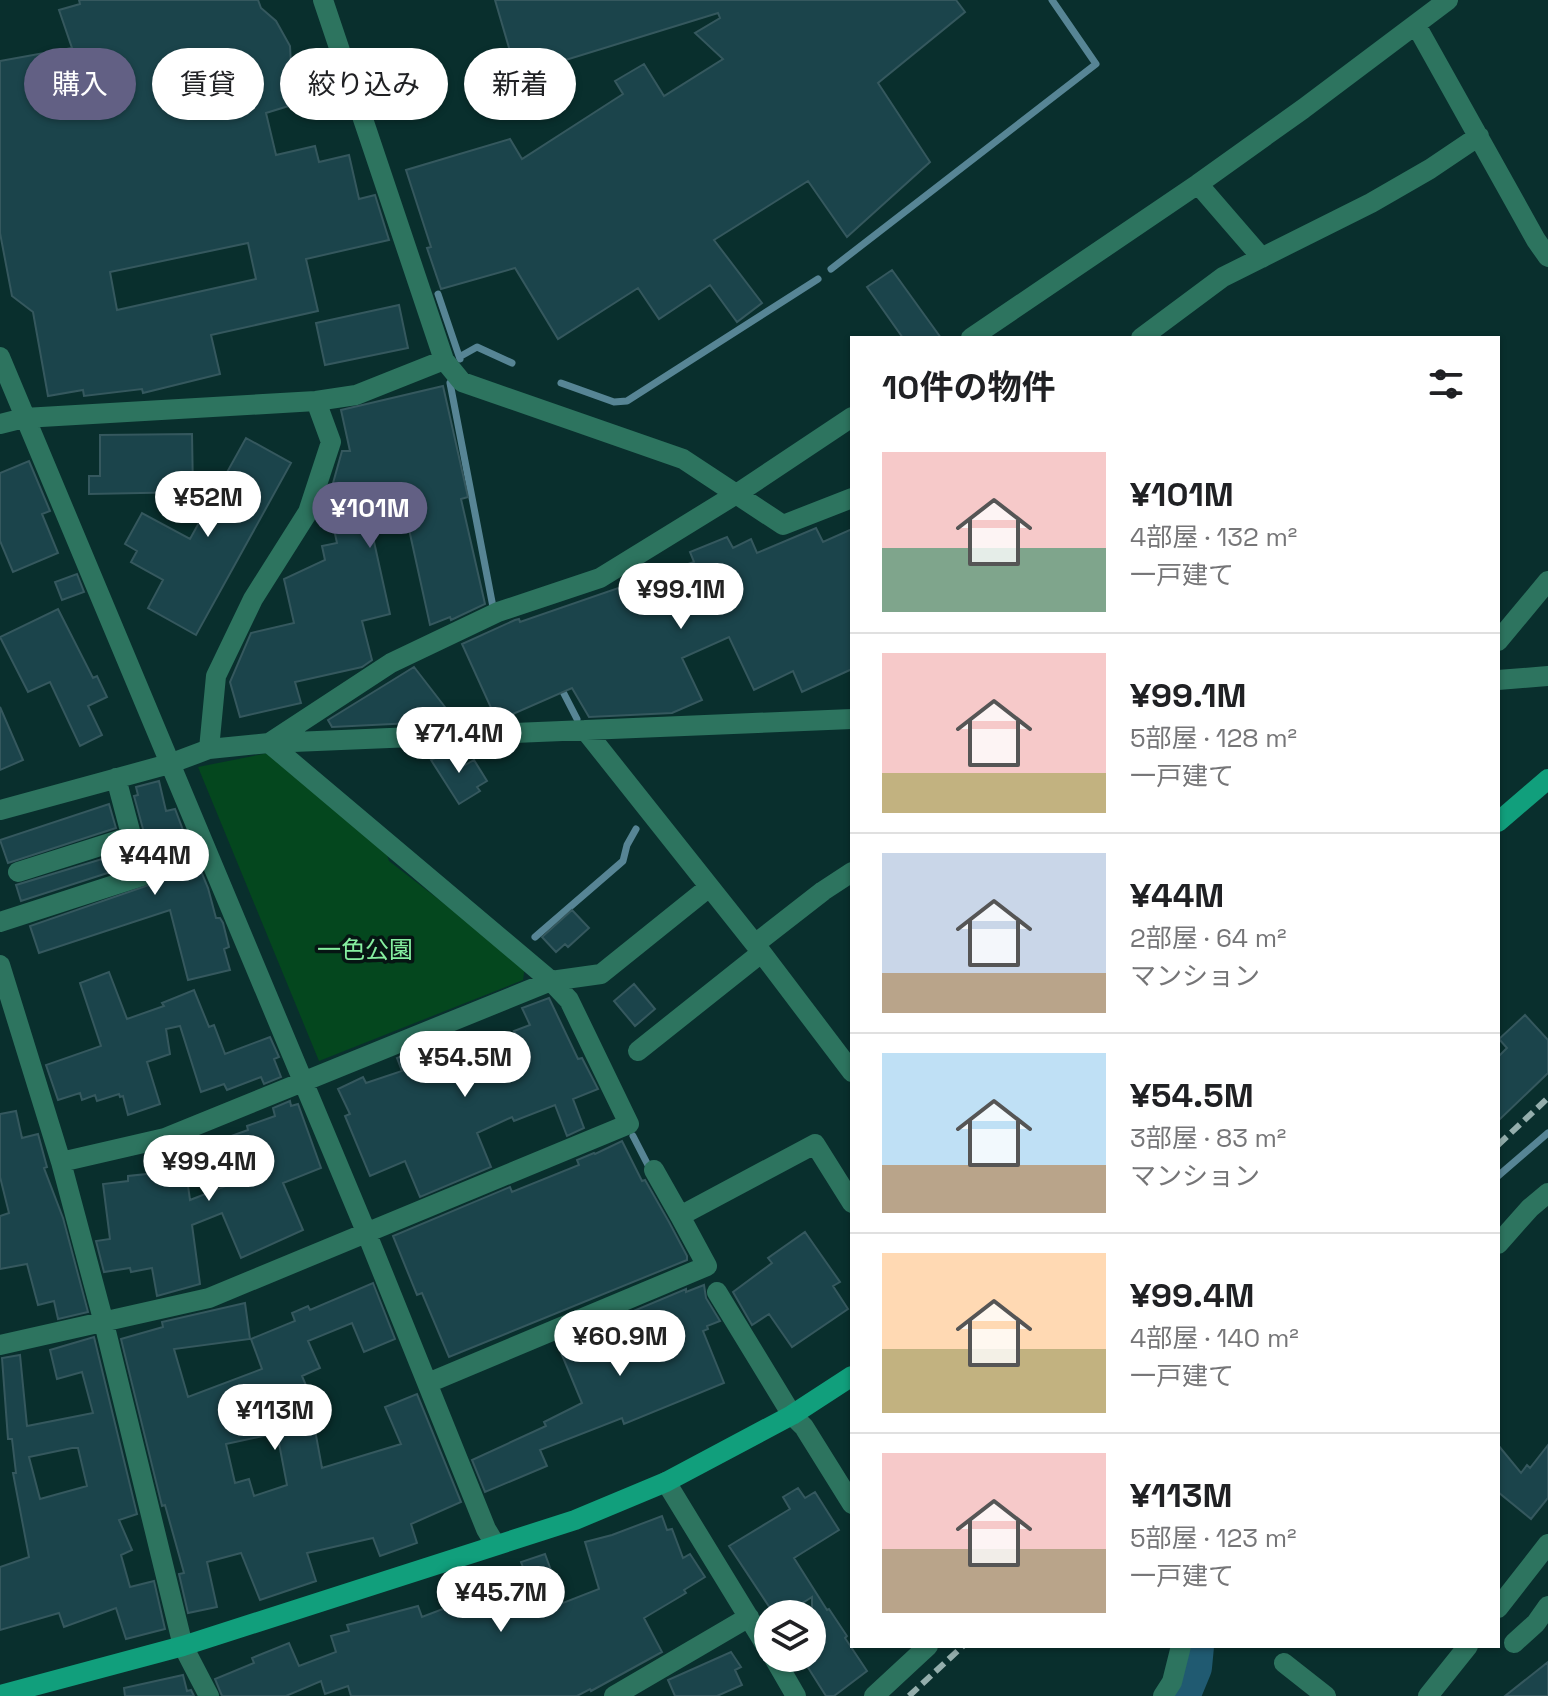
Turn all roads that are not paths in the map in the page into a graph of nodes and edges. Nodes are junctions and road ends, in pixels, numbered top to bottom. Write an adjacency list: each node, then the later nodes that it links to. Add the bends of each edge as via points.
1 (323, 0): 11 (street)
2 (1448, 0): 3 (street)
3 (1416, 25): 4 (street); 5 (street)
4 (1479, 136): 6 (street); 7 (street, via 1371,203)
5 (1198, 184): 7 (street); 8 (street)
6 (1548, 257)
7 (1262, 258): 9 (street, via 1223,277)
8 (974, 336)
9 (1144, 336)
10 (0, 357): 13 (street)
11 (444, 360): 12 (street, via 356,395); 16 (street, via 462,382 683,459)
12 (316, 401): 13 (street); 25 (street, via 331,442 308,512 253,599 216,676)
13 (24, 418): 15 (street); 26 (street)
14 (850, 418): 16 (street)
15 (0, 424)
16 (738, 493): 17 (street, via 783,525); 24 (street, via 600,578 498,612 391,663)
17 (850, 499)
18 (1548, 581): 19 (street)
19 (1500, 631)
20 (1548, 676): 21 (street)
21 (1500, 680)
22 (850, 719): 23 (street)
23 (585, 730): 24 (street); 34 (street)
24 (269, 743): 25 (street); 38 (street)
25 (209, 749): 26 (street)
26 (169, 764): 27 (street); 41 (street)
27 (116, 778): 29 (street); 31 (street)
28 (1548, 779): 30 (street)
29 (0, 810)
30 (1500, 820)
31 (132, 836): 32 (street); 35 (street, via 142,876)
32 (18, 872)
33 (850, 873): 36 (street)
34 (708, 888): 36 (street); 38 (street, via 601,974)
35 (0, 922)
36 (758, 948): 39 (street); 40 (street)
37 (0, 965): 42 (street)
38 (551, 981): 41 (street); 47 (street, via 569,1000 629,1124)
39 (638, 1051)
40 (850, 1069)
41 (302, 1082): 42 (street, via 165,1138); 47 (street)
42 (61, 1162): 50 (street)
43 (654, 1170): 46 (street)
44 (1548, 1193): 48 (street)
45 (850, 1200): 46 (street, via 815,1144)
46 (680, 1216): 53 (street, via 707,1266)
47 (367, 1234): 50 (street, via 209,1298); 53 (street)
48 (1500, 1242)
49 (717, 1292): 54 (street)
50 (104, 1323): 51 (street); 65 (street)
51 (0, 1345)
52 (850, 1377): 54 (street)
53 (428, 1383): 57 (street)
54 (792, 1415): 55 (street); 56 (street)
55 (666, 1482): 57 (street, via 575,1520); 61 (street)
56 (850, 1501)
57 (495, 1544): 65 (street)
58 (1548, 1544): 59 (street)
59 (1500, 1605)
60 (1548, 1606): 63 (street)
61 (749, 1617): 62 (street); 73 (street)
62 (754, 1625)
63 (1542, 1630): 64 (street)
64 (1514, 1643)
65 (183, 1646): 71 (street); 72 (street)
66 (926, 1648): 75 (street)
67 (1180, 1648): 76 (street)
68 (1466, 1648): 78 (street)
69 (1284, 1663): 77 (street)
70 (782, 1672): 74 (street)
71 (0, 1695)
72 (209, 1696)
73 (614, 1696)
74 (796, 1696)
75 (874, 1696)
76 (1163, 1696)
77 (1326, 1696)
78 (1428, 1696)

